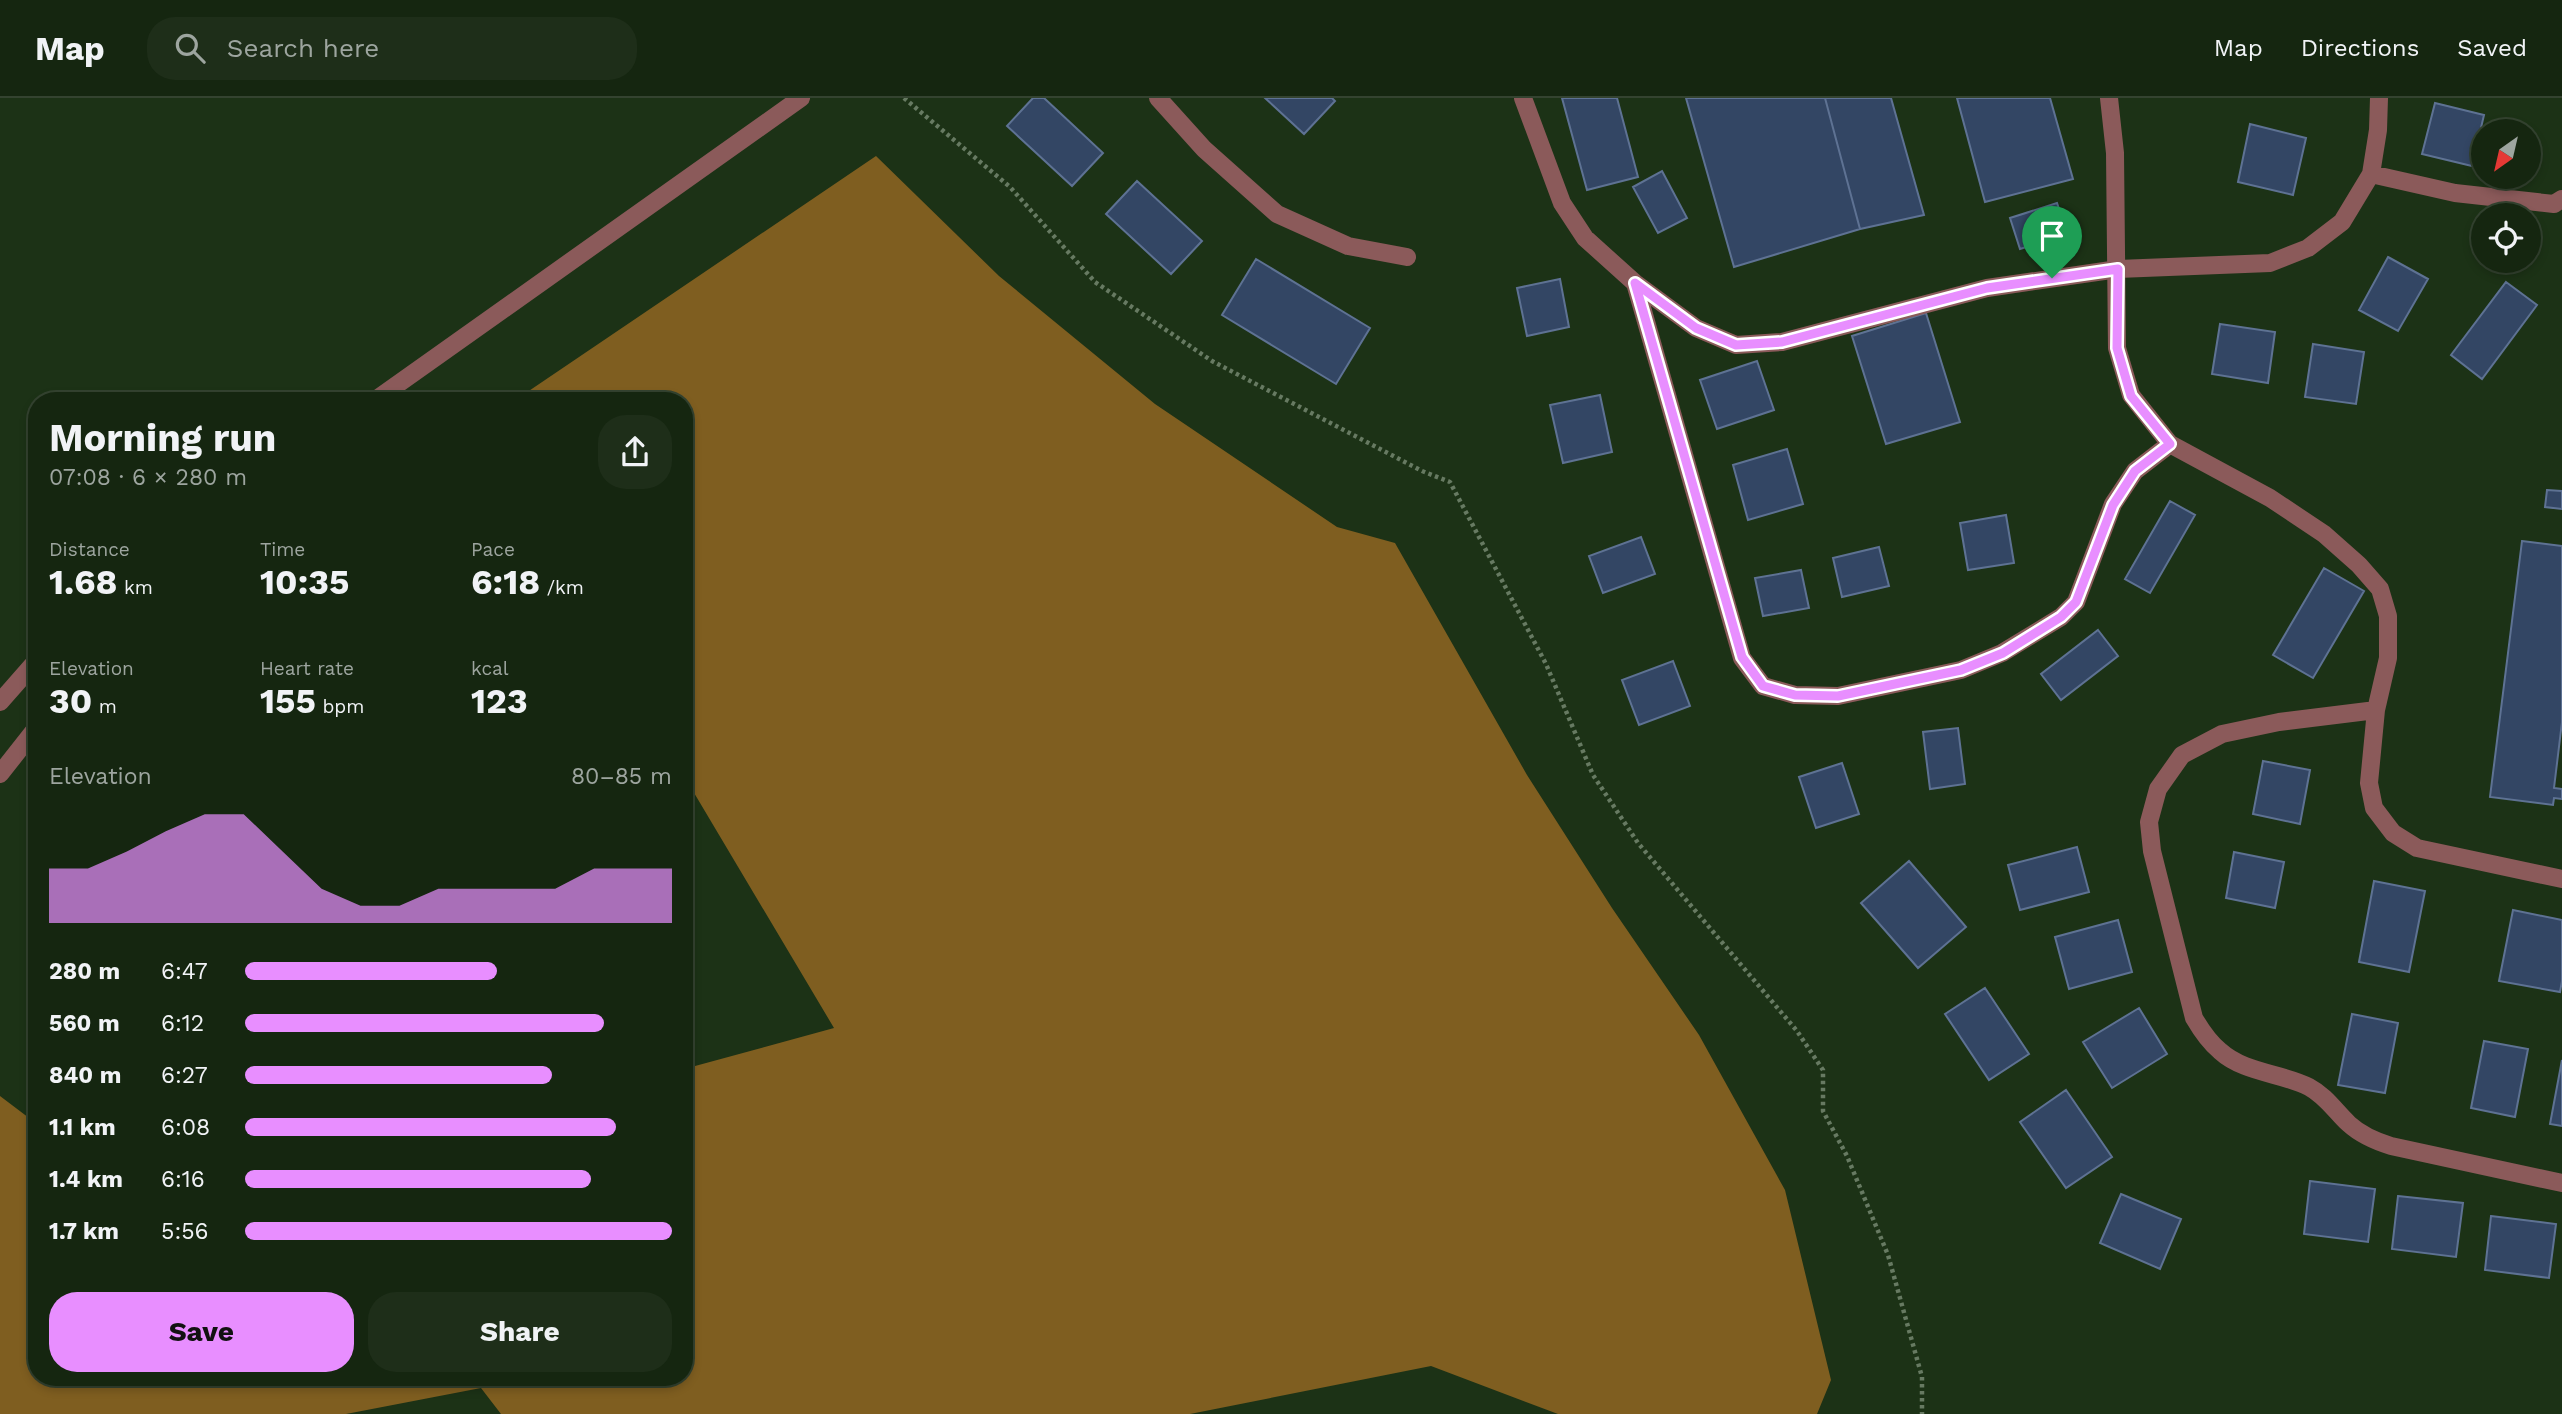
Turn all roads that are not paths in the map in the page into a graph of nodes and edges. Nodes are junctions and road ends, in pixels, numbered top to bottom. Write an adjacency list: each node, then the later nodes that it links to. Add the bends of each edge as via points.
1 (802, 98): 11 (street)
2 (1158, 98): 8 (street, via 1204,149 1277,214 1348,246)
3 (1523, 98): 10 (street, via 1562,203 1585,238)
4 (2109, 98): 9 (street)
5 (2379, 98): 6 (street)
6 (2371, 174): 7 (street, via 2455,193 2554,204); 9 (street, via 2342,222 2308,248 2270,263)
7 (2562, 199)
8 (1407, 257)
9 (2118, 269): 10 (street, via 1987,288 1782,342 1736,345 1696,328); 12 (street, via 2117,348 2131,396)
10 (1635, 283): 12 (street, via 1742,657 1763,686 1795,695 1838,696 1961,670 2003,653 2061,617 2076,602 2113,505 2135,471)
11 (387, 392)
12 (2170, 444): 15 (street, via 2270,498 2324,534 2380,589 2388,616 2388,658)
13 (28, 670): 14 (street)
14 (0, 702)
15 (2376, 710): 18 (street, via 2369,783 2374,808 2393,833 2417,848); 19 (street, via 2222,734 2182,755 2158,789 2149,822 2152,852 2194,1018 2222,1053 2245,1066 2310,1088 2369,1139)
16 (28, 738): 17 (street)
17 (0, 774)
18 (2562, 878)
19 (2562, 1183)

